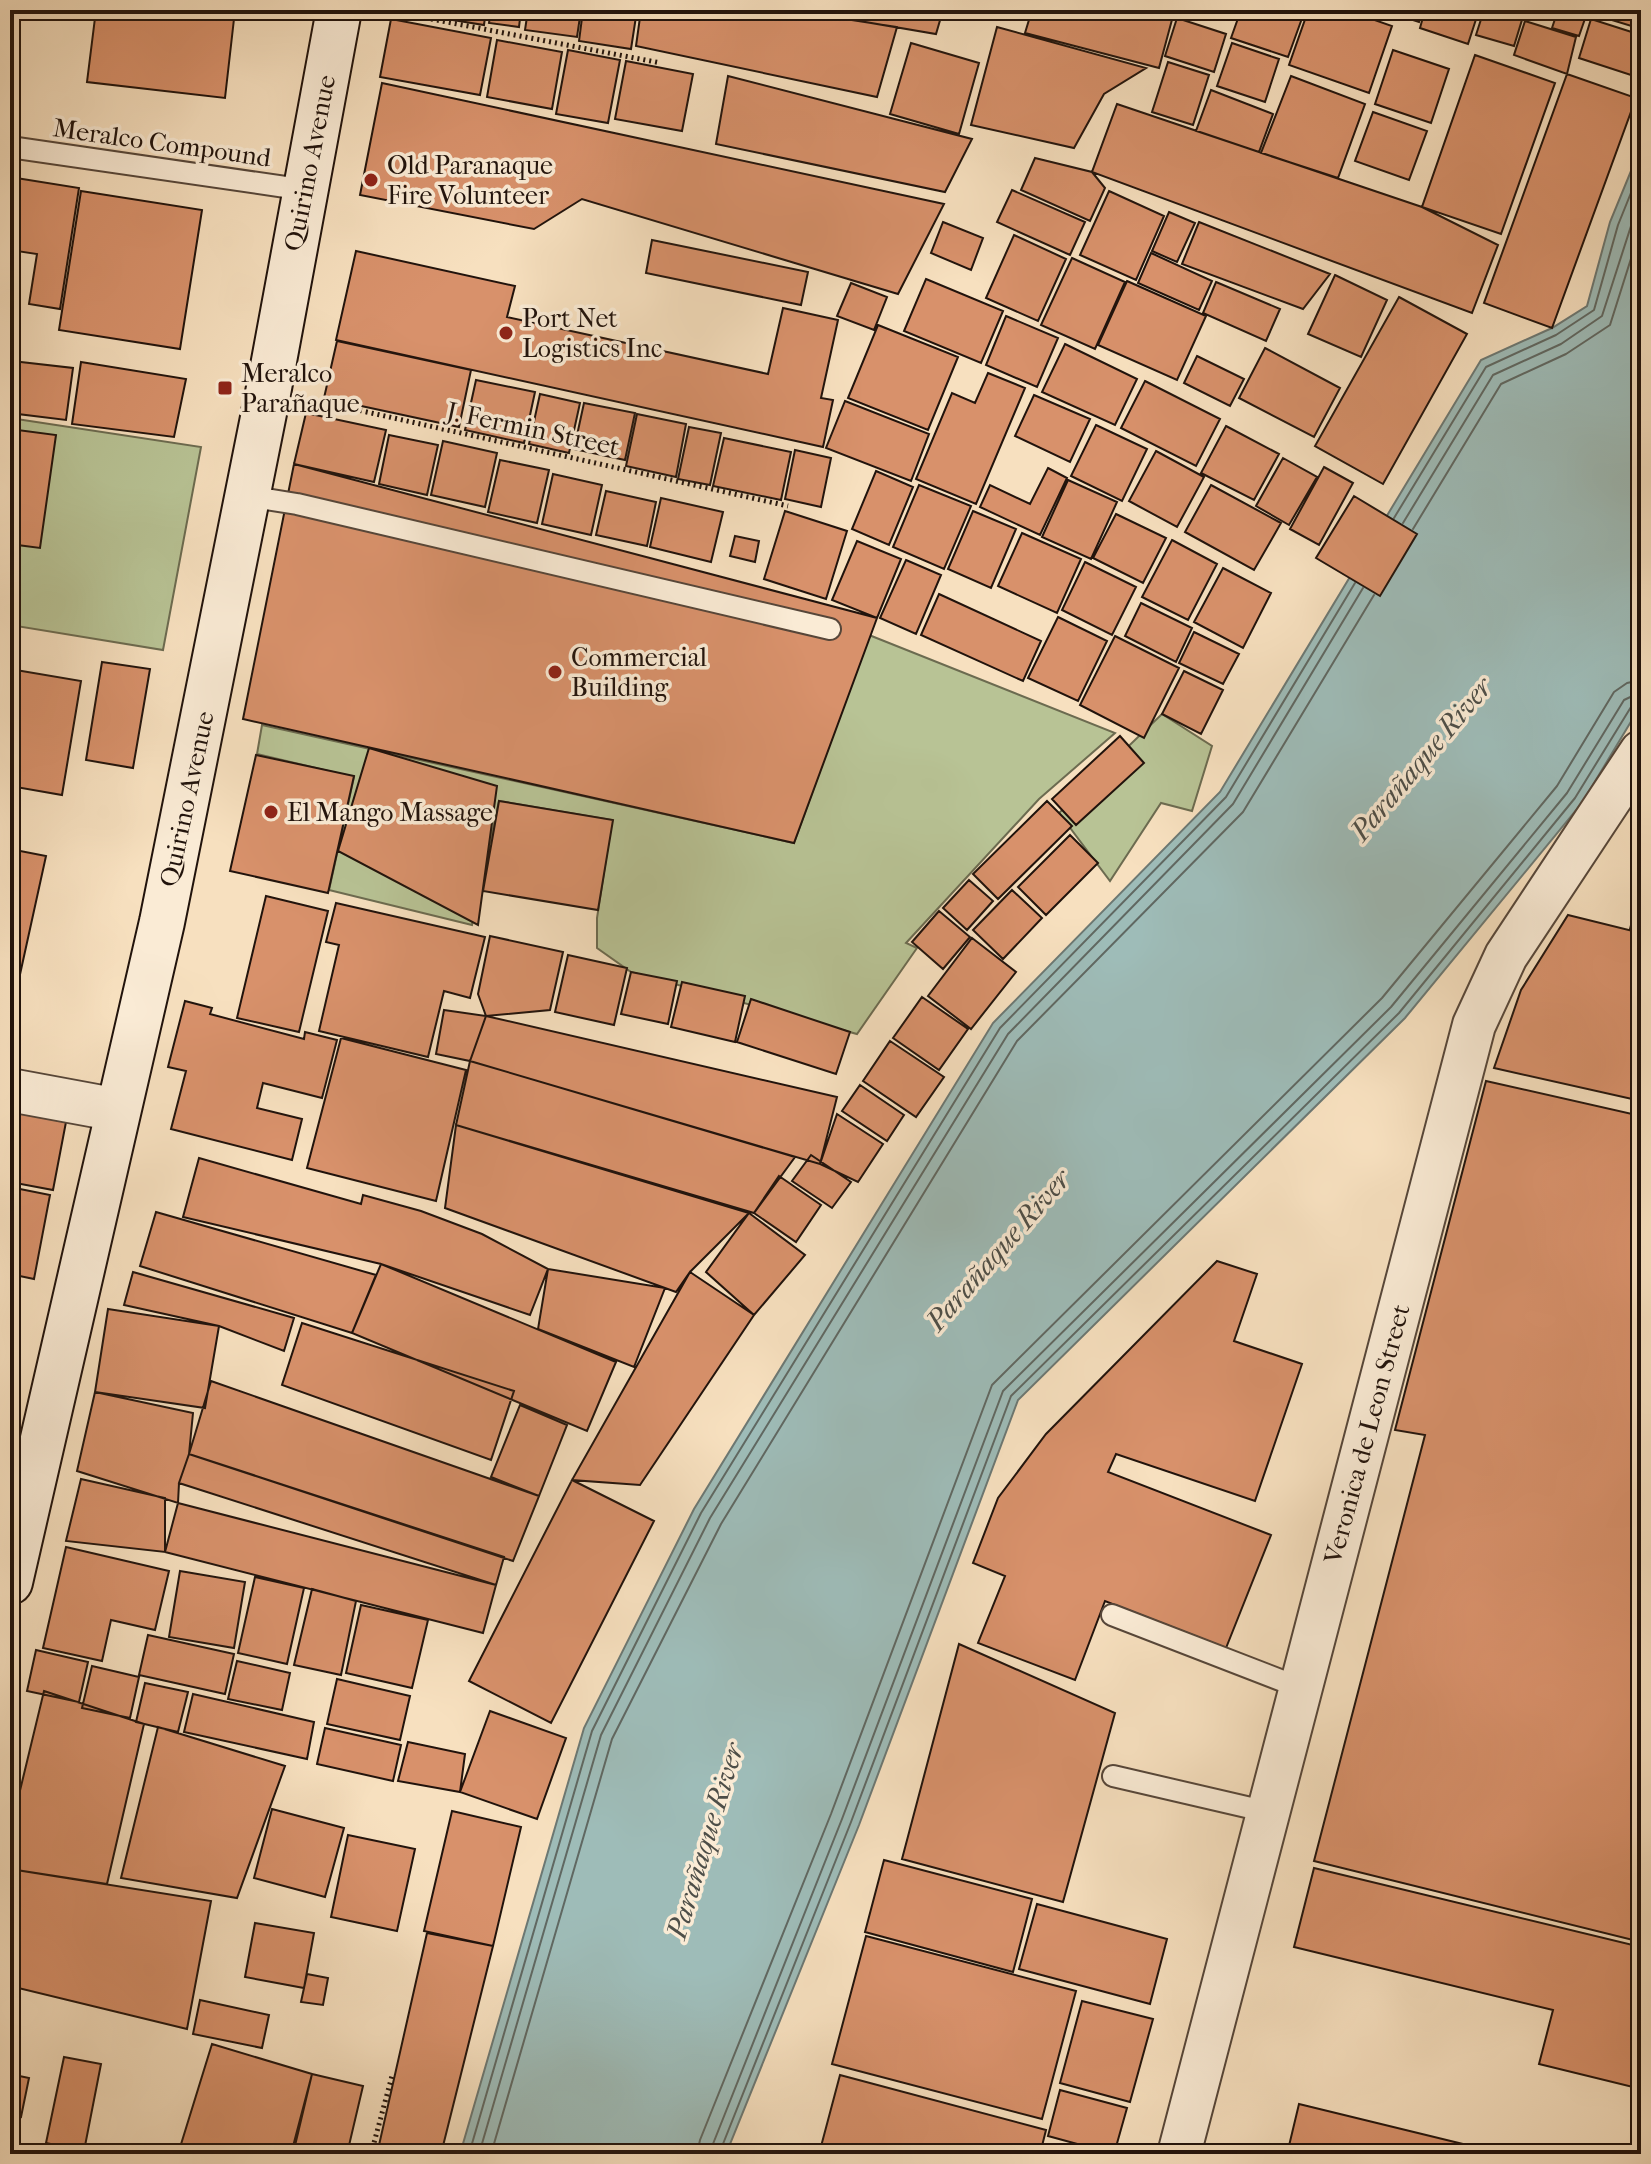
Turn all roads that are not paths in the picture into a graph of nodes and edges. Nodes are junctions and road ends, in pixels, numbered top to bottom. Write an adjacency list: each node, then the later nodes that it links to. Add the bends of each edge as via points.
1 (339, 10): 3 (main road, Quirino Avenue)
2 (10, 147): 3 (lane, Meralco Compound)
3 (306, 190): 4 (main road, Quirino Avenue)
4 (247, 496): 5 (lane); 8 (main road, Quirino Avenue, via 165,906)
5 (830, 629)
6 (1641, 752): 12 (street, Veronica de Leon Street, via 1506,956 1474,1025)
7 (10, 1090): 8 (street)
8 (118, 1110): 9 (main road, Quirino Avenue)
9 (22, 1483): 10 (main road, Quirino Avenue)
10 (11, 1576)
11 (1112, 1615): 12 (lane)
12 (1301, 1688): 14 (street, Veronica de Leon Street)
13 (1113, 1776): 14 (lane)
14 (1268, 1812): 15 (street, Veronica de Leon Street)
15 (1188, 2152)

